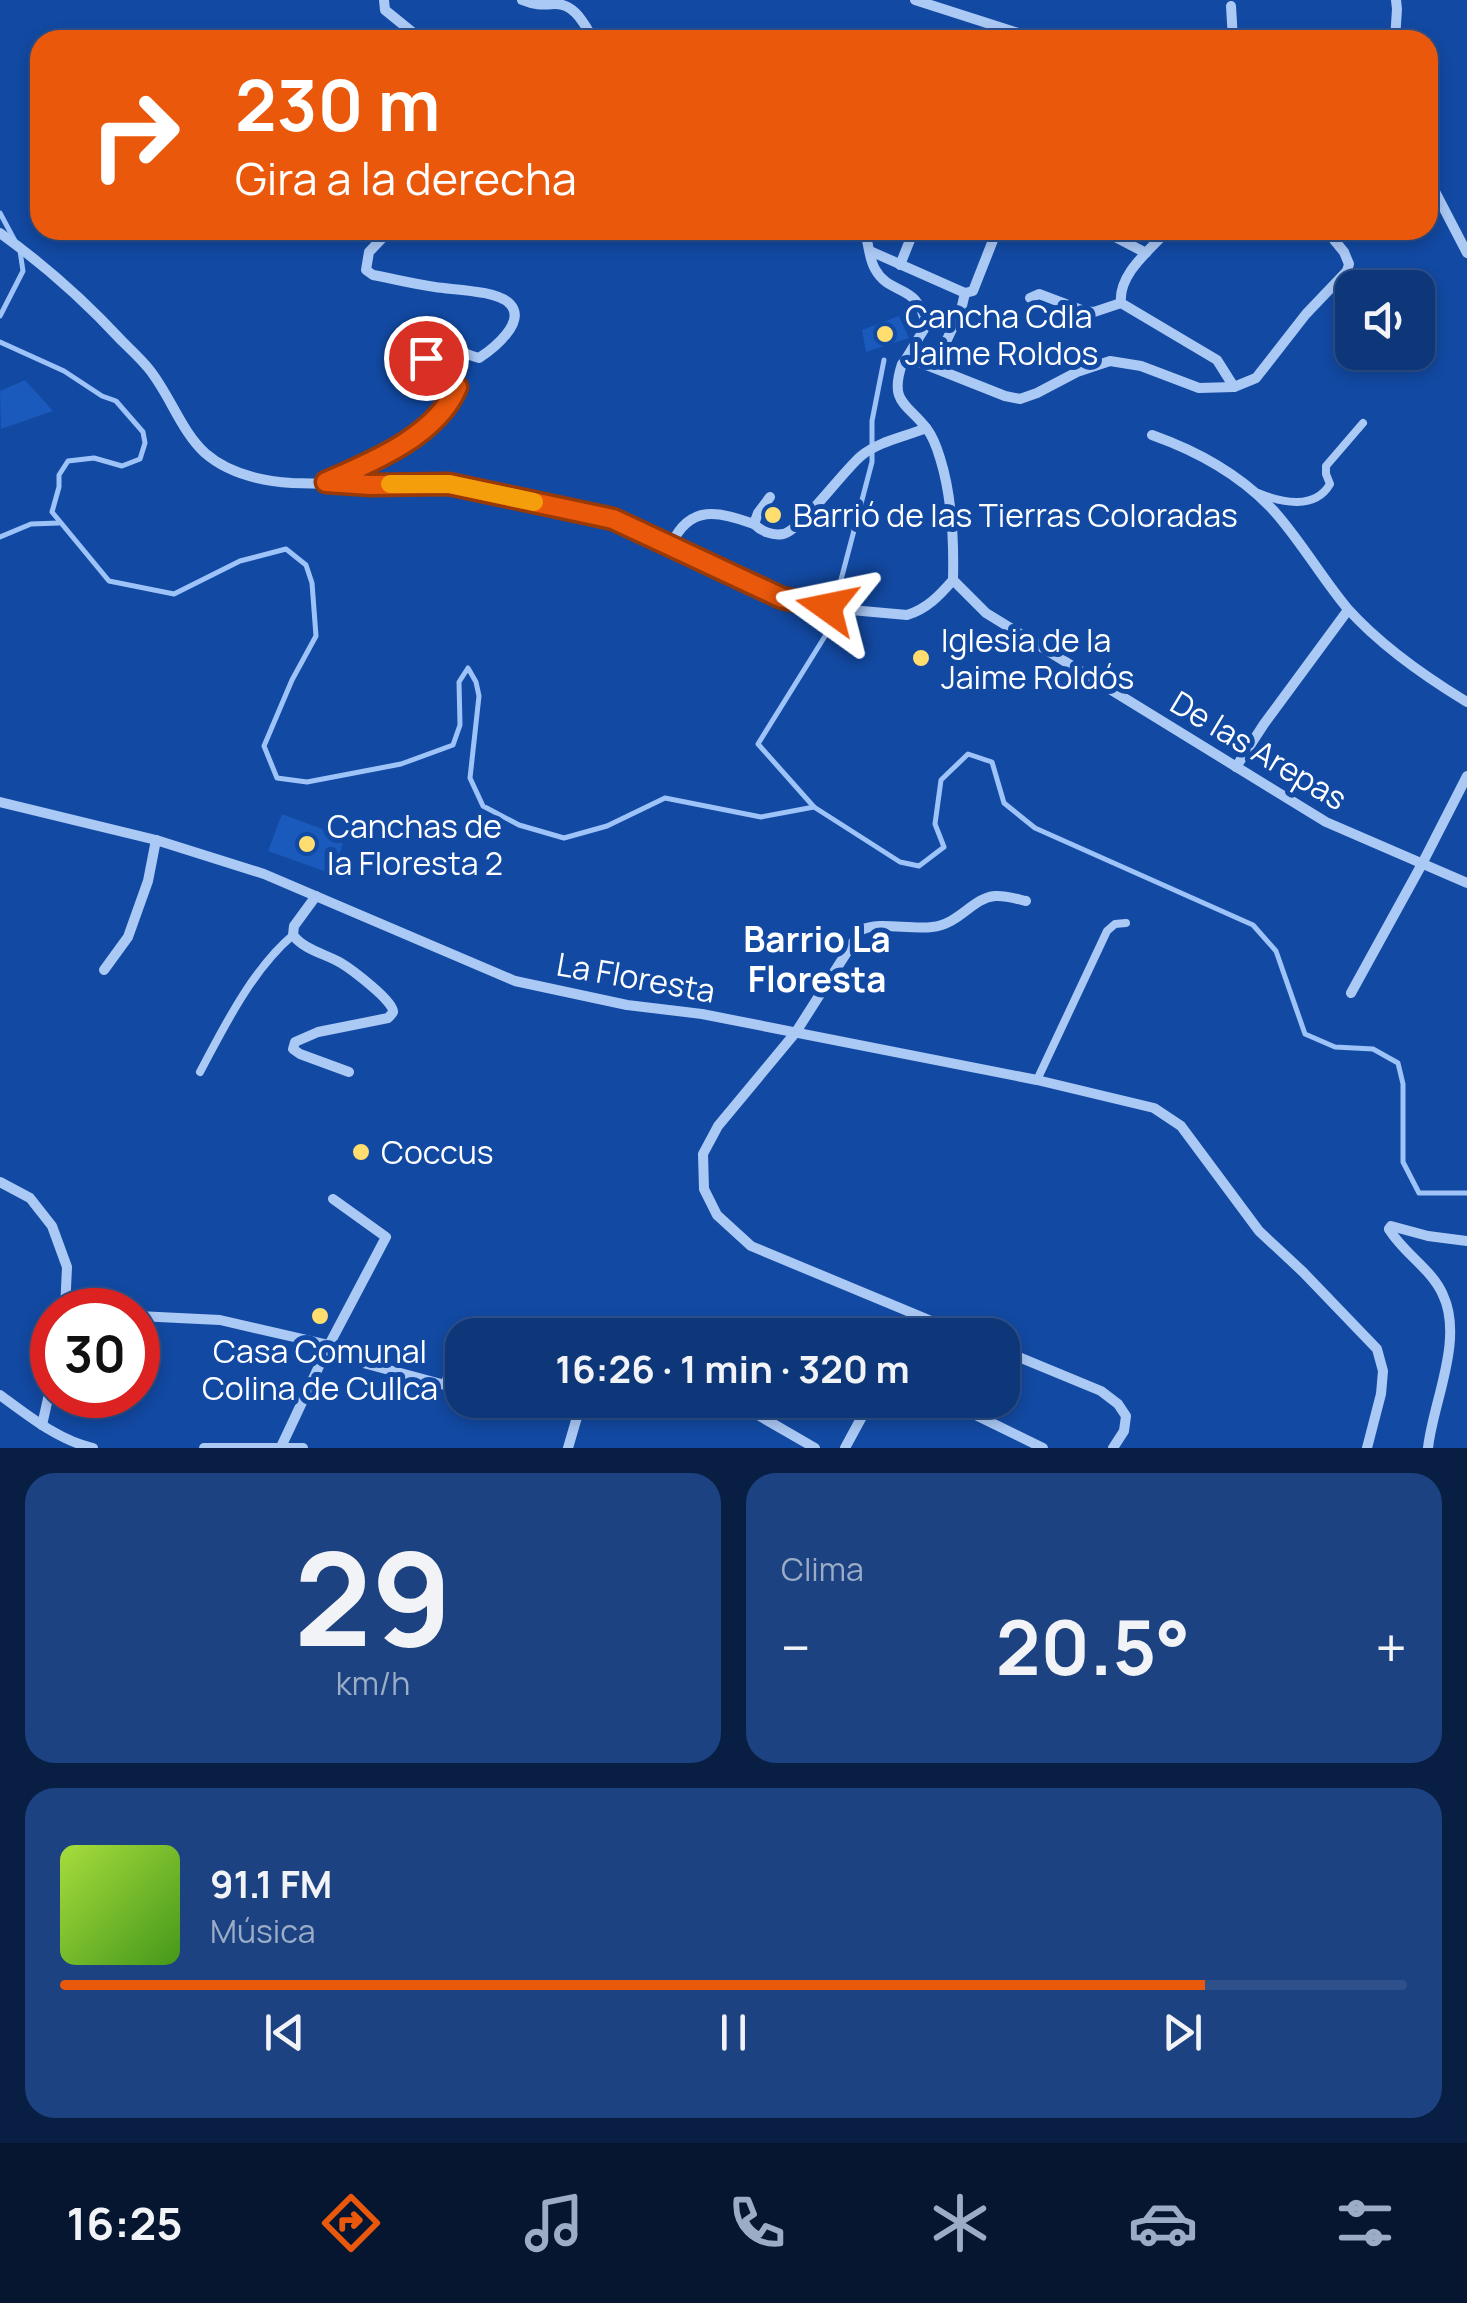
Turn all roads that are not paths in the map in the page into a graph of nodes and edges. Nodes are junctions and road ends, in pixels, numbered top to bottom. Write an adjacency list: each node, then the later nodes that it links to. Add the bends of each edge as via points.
1 (384, 0): 6 (street, via 385,10)
2 (522, 0): 7 (street, via 566,5)
3 (915, 0): 8 (street)
4 (1396, 0): 10 (street)
5 (1232, 2): 9 (street)
6 (410, 30)
7 (587, 30)
8 (1009, 30)
9 (1233, 30)
10 (1396, 30)
11 (1438, 197): 22 (street)
12 (1, 234): 35 (street, via 36,258 150,370 205,452 268,482)
13 (380, 240): 35 (street, via 366,264 373,275 488,294 507,300 514,316 503,340 480,358 435,347 426,358 457,387 443,409 374,462)
14 (868, 240): 20 (street)
15 (910, 240): 23 (street)
16 (993, 240): 26 (street, via 973,291)
17 (1122, 240): 21 (street)
18 (1158, 240): 21 (street)
19 (1334, 240): 24 (street)
20 (870, 251): 23 (street); 30 (street, via 874,270 912,296 925,316 926,326)
21 (1146, 252): 28 (street, via 1120,290)
22 (1467, 253)
23 (900, 265): 26 (street)
24 (1348, 270)
25 (1335, 284): 31 (street, via 1256,378)
26 (965, 293): 29 (street)
27 (1030, 298): 28 (street, via 1039,294 1094,312)
28 (1122, 303): 31 (street, via 1217,360)
29 (943, 348)
30 (902, 364): 31 (street, via 914,360 1020,398 1110,361 1199,388); 33 (street, via 896,391)
31 (1234, 387)
32 (1363, 423): 36 (lane, via 1326,466 1330,484 1322,496 1289,503)
33 (926, 428): 38 (street, via 862,455 791,531 770,534); 40 (street, via 940,458 950,511)
34 (1152, 435): 36 (street, via 1189,448)
35 (326, 482): 39 (street, via 483,490 613,519)
36 (1254, 492): 41 (street)
37 (770, 496): 38 (street)
38 (754, 524): 39 (street, via 710,512 678,530)
39 (671, 544): 40 (street, via 782,598 834,608 907,616)
40 (954, 580): 43 (street, De las Arepas, via 986,613)
41 (1348, 610): 42 (street, via 1406,662); 43 (street)
42 (1467, 702)
43 (1236, 767): 47 (street, De las Arepas, via 1326,822)
44 (1467, 776): 47 (street)
45 (0, 802): 46 (street, La Floresta)
46 (156, 840): 49 (street, La Floresta); 53 (street, via 128,936)
47 (1422, 864): 48 (street, De las Arepas); 54 (street)
48 (1467, 883)
49 (316, 896): 52 (street); 55 (street, La Floresta, via 516,981)
50 (1026, 901): 55 (street, via 997,895 950,924 861,930)
51 (1126, 923): 58 (lane, via 1107,931)
52 (293, 935): 56 (lane, via 258,974); 57 (street, via 342,964 393,1007 388,1018 295,1042 292,1049 300,1054)
53 (104, 970)
54 (1351, 993)
55 (796, 1032): 58 (street, La Floresta); 64 (street, via 718,1126 704,1154 704,1189 717,1215 751,1246)
56 (200, 1072)
57 (349, 1072)
58 (1037, 1080): 84 (street, La Floresta, via 1154,1108 1180,1126 1259,1231 1377,1349 1381,1394)
59 (0, 1182): 62 (street, via 30,1198 52,1226 68,1267)
60 (332, 1199): 65 (street, via 386,1237)
61 (1467, 1242): 85 (street, via 1389,1229 1443,1293 1449,1313)
62 (67, 1288)
63 (160, 1317): 65 (street, via 220,1320)
64 (925, 1318)
65 (328, 1349): 67 (street); 75 (street)
66 (1020, 1357): 83 (street, via 1118,1404 1126,1416)
67 (445, 1386)
68 (0, 1395): 74 (street)
69 (44, 1418): 74 (street)
70 (577, 1418): 79 (street)
71 (763, 1418): 80 (street)
72 (862, 1418): 81 (street)
73 (982, 1418): 82 (street)
74 (42, 1425): 76 (street)
75 (281, 1447): 77 (street); 78 (street)
76 (93, 1448)
77 (204, 1448)
78 (303, 1448)
79 (568, 1448)
80 (815, 1448)
81 (845, 1448)
82 (1043, 1448)
83 (1113, 1448)
84 (1367, 1448)
85 (1428, 1448)

